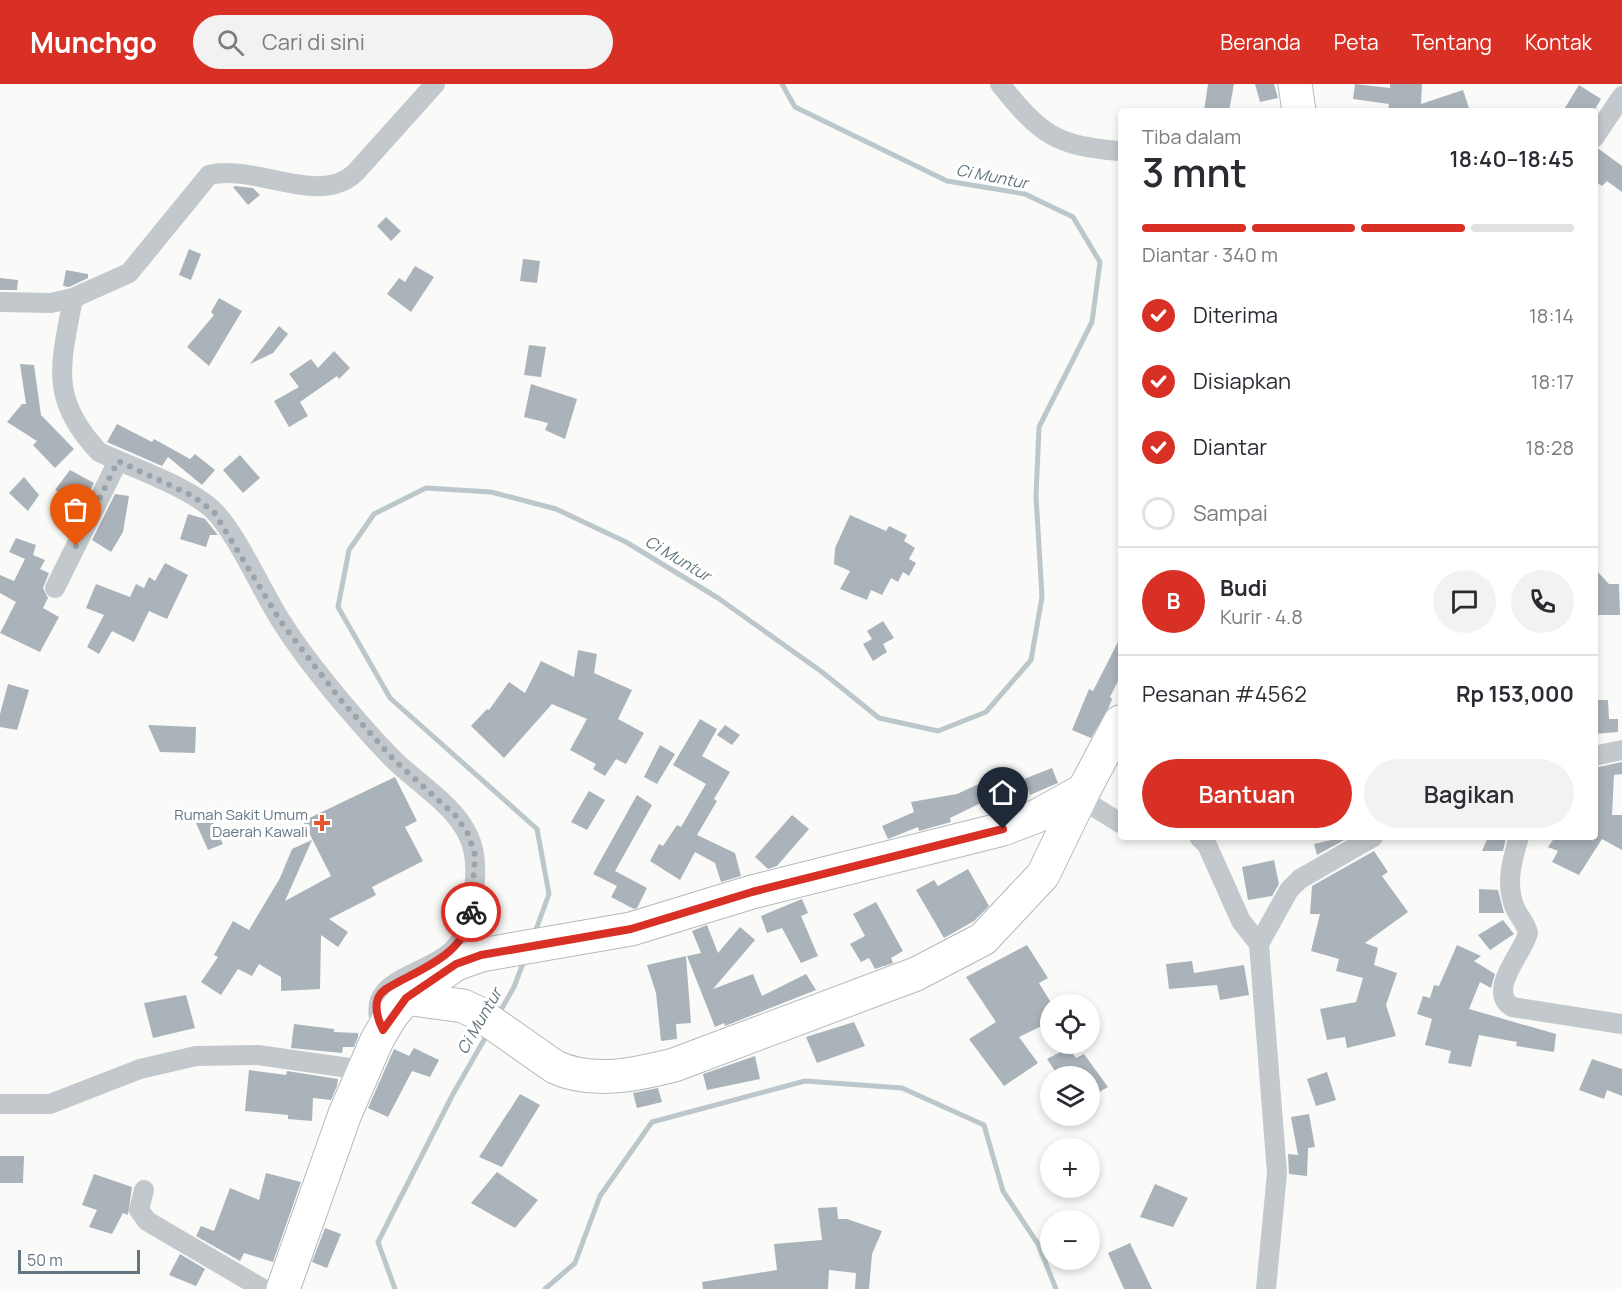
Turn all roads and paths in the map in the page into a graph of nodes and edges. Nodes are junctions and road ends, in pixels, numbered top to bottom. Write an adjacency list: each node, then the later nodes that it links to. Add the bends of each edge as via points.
1 (435, 84): 8 (street, via 348,179 318,187 230,172 209,175 133,270)
2 (1000, 84): 7 (street, via 1044,132 1074,144)
3 (1294, 84): 5 (highway)
4 (1622, 96): 6 (street)
5 (1298, 108)
6 (1598, 132)
7 (1118, 151)
8 (73, 298): 9 (street, via 51,303); 10 (street, via 62,357 61,385 67,408 93,446)
9 (0, 302)
10 (118, 461): 11 (street); 23 (street, via 193,496 214,512 281,622 315,668 373,737 456,816 468,834 475,855 469,924 458,945 432,965 384,990 378,999 376,1016)
11 (55, 588)
12 (1118, 726): 15 (highway)
13 (1622, 750): 14 (street)
14 (1598, 755)
15 (1082, 794): 16 (street); 21 (highway, via 1003,829 752,892 631,929 481,955 456,964); 21 (highway, via 1043,875 983,939 916,974 664,1068 635,1075 578,1076 555,1068 463,1006)
16 (1118, 821)
17 (1202, 840): 20 (street, via 1241,921)
18 (1368, 840): 20 (street, via 1288,890)
19 (1518, 840): 22 (street, via 1510,883 1515,907 1528,933 1507,973 1506,1002 1512,1007)
20 (1259, 944): 29 (street, via 1277,1173)
21 (406, 998): 23 (highway)
22 (1622, 1024)
23 (383, 1030): 24 (highway)
24 (363, 1070): 25 (street, via 258,1055 215,1054 159,1063 50,1104); 28 (highway)
25 (0, 1104)
26 (144, 1190): 27 (street, via 139,1210 147,1221)
27 (263, 1289)
28 (283, 1289)
29 (1266, 1289)

